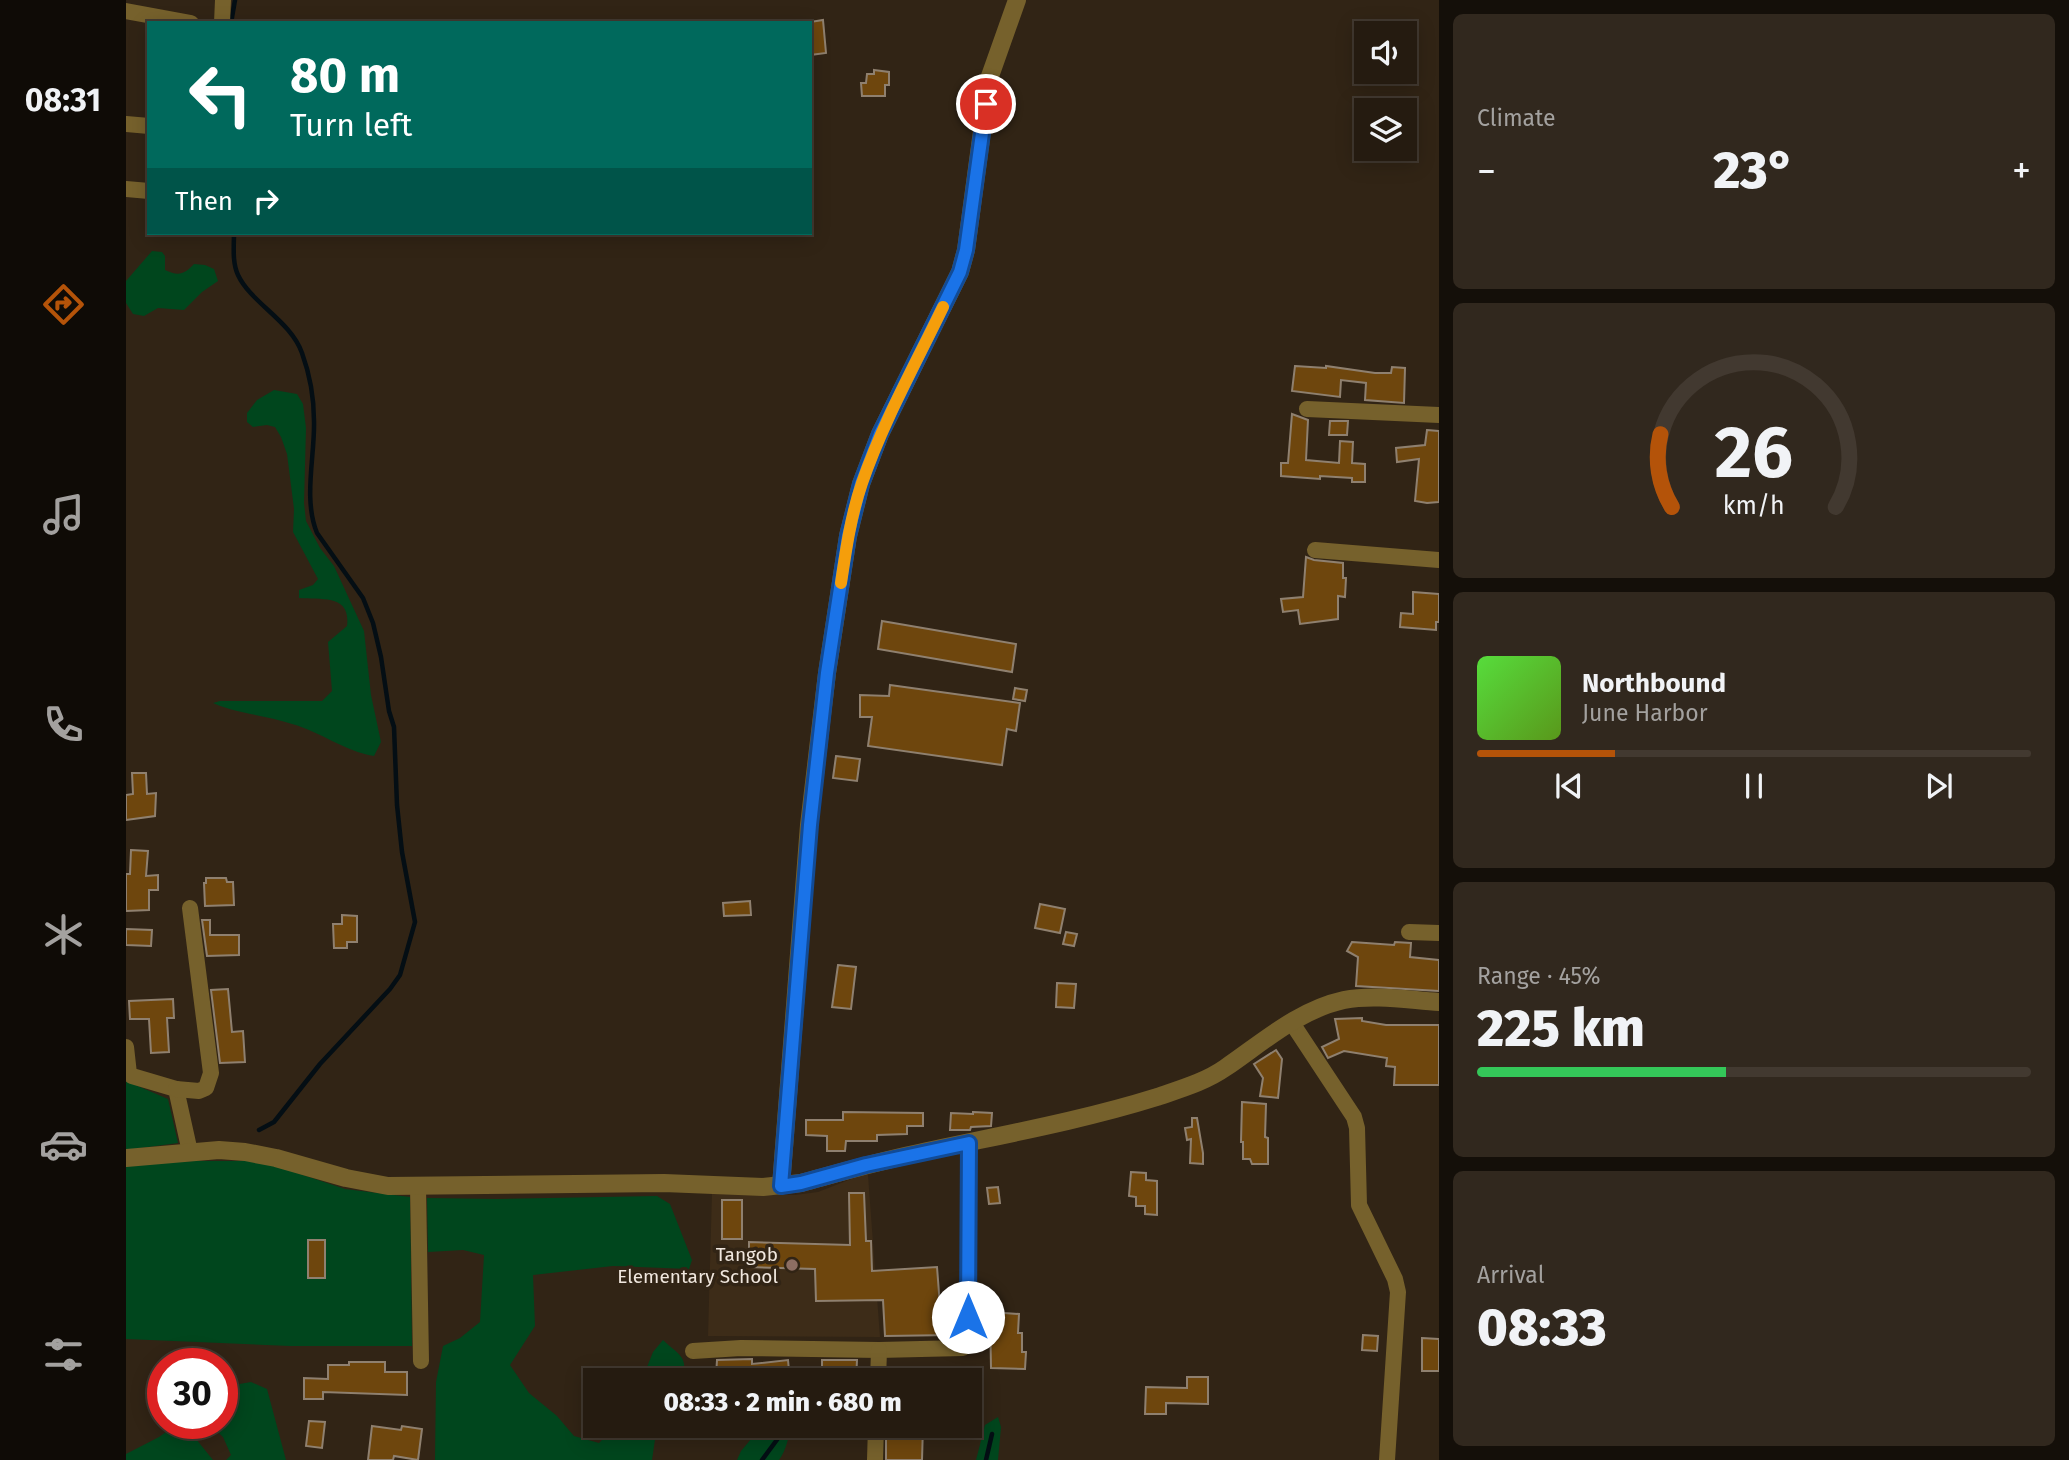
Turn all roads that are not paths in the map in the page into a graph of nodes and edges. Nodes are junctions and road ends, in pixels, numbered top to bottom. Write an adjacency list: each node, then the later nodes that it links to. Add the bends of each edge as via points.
1 (223, 0): 5 (street)
2 (1017, 0): 24 (street, via 989,79 960,272 880,434 848,536 810,825)
3 (126, 11): 4 (street)
4 (180, 21)
5 (222, 21)
6 (126, 124): 7 (street)
7 (147, 126)
8 (126, 190): 9 (street)
9 (147, 191)
10 (1307, 410): 11 (street)
11 (1439, 415)
12 (1315, 550): 13 (street)
13 (1439, 561)
14 (190, 908): 20 (street, via 211,1073 206,1088)
15 (1409, 932): 16 (street)
16 (1439, 933)
17 (1439, 1002): 18 (street, via 1363,997 1322,1007)
18 (1292, 1023): 21 (street, via 1200,1082 1079,1118); 32 (street, via 1354,1117 1359,1205 1398,1292)
19 (126, 1047): 20 (street, via 129,1074)
20 (176, 1089): 22 (street)
21 (969, 1143): 24 (street); 26 (street, via 968,1342 956,1349)
22 (190, 1152): 23 (street); 25 (street, via 245,1152 346,1178)
23 (126, 1158)
24 (781, 1186): 25 (street)
25 (418, 1187): 28 (street)
26 (879, 1350): 27 (street); 29 (street)
27 (693, 1351)
28 (421, 1361)
29 (878, 1368)
30 (876, 1438): 31 (street)
31 (875, 1460)
32 (1387, 1460)

